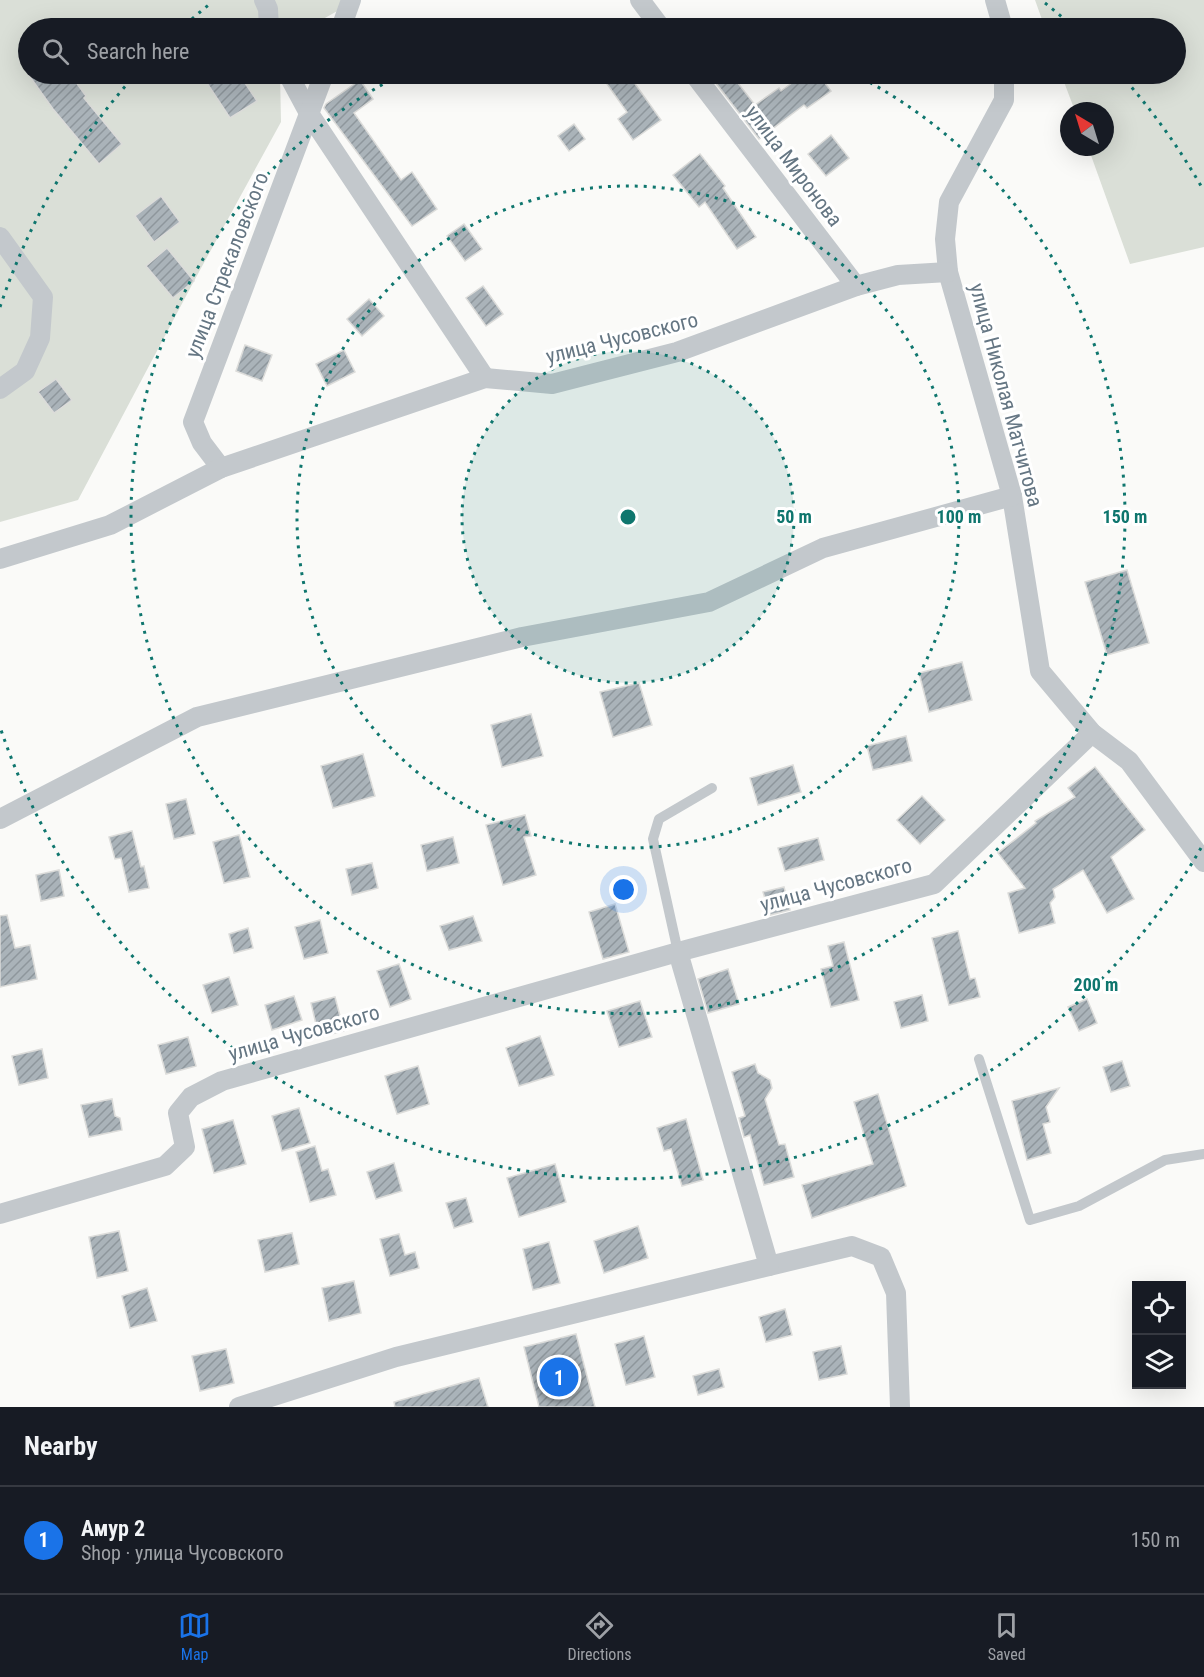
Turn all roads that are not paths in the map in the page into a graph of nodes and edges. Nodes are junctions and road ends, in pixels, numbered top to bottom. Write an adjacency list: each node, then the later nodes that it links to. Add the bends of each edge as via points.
1 (264, 0): 5 (street)
2 (351, 0): 6 (street)
3 (640, 0): 7 (street)
4 (995, 0): 8 (street)
5 (268, 18)
6 (344, 18)
7 (654, 18)
8 (1000, 18)
9 (293, 84): 13 (street)
10 (321, 84): 13 (street, улица Стрекаловского)
11 (702, 84): 16 (street, улица Миронова)
12 (1004, 84): 15 (street, улица Николая Матчитова, via 1004,100 949,202 945,239)
13 (310, 115): 17 (street); 19 (street, улица Стрекаловского, via 193,422 202,443)
14 (0, 237): 18 (street, via 44,297 40,338 25,372)
15 (948, 272): 16 (street, улица Чусовского, via 898,275); 20 (street, улица Николая Матчитова)
16 (856, 286): 17 (street, улица Чусовского, via 677,352 552,384)
17 (485, 378): 19 (street, улица Чусовского)
18 (0, 389)
19 (221, 468): 21 (street, улица Чусовского, via 110,525)
20 (1012, 496): 22 (street, улица Николая Матчитова, via 1040,671); 24 (street, via 823,548 710,602 522,637 197,717)
21 (0, 558)
22 (1092, 733): 25 (street, улица Николая Матчитова, via 1129,761); 26 (street, улица Чусовского, via 934,884)
23 (712, 788): 26 (lane, via 659,819 653,839)
24 (0, 819)
25 (1204, 862)
26 (678, 952): 29 (street, улица Чусовского, via 222,1081 191,1097 178,1113 185,1147 165,1166); 30 (street)
27 (978, 1059): 28 (lane, via 1030,1220 1079,1206 1165,1160)
28 (1204, 1154)
29 (0, 1215)
30 (769, 1266): 31 (street, via 396,1357); 33 (street, via 852,1246 881,1257 897,1293)
31 (259, 1405): 32 (street)
32 (239, 1407)
33 (900, 1407)

